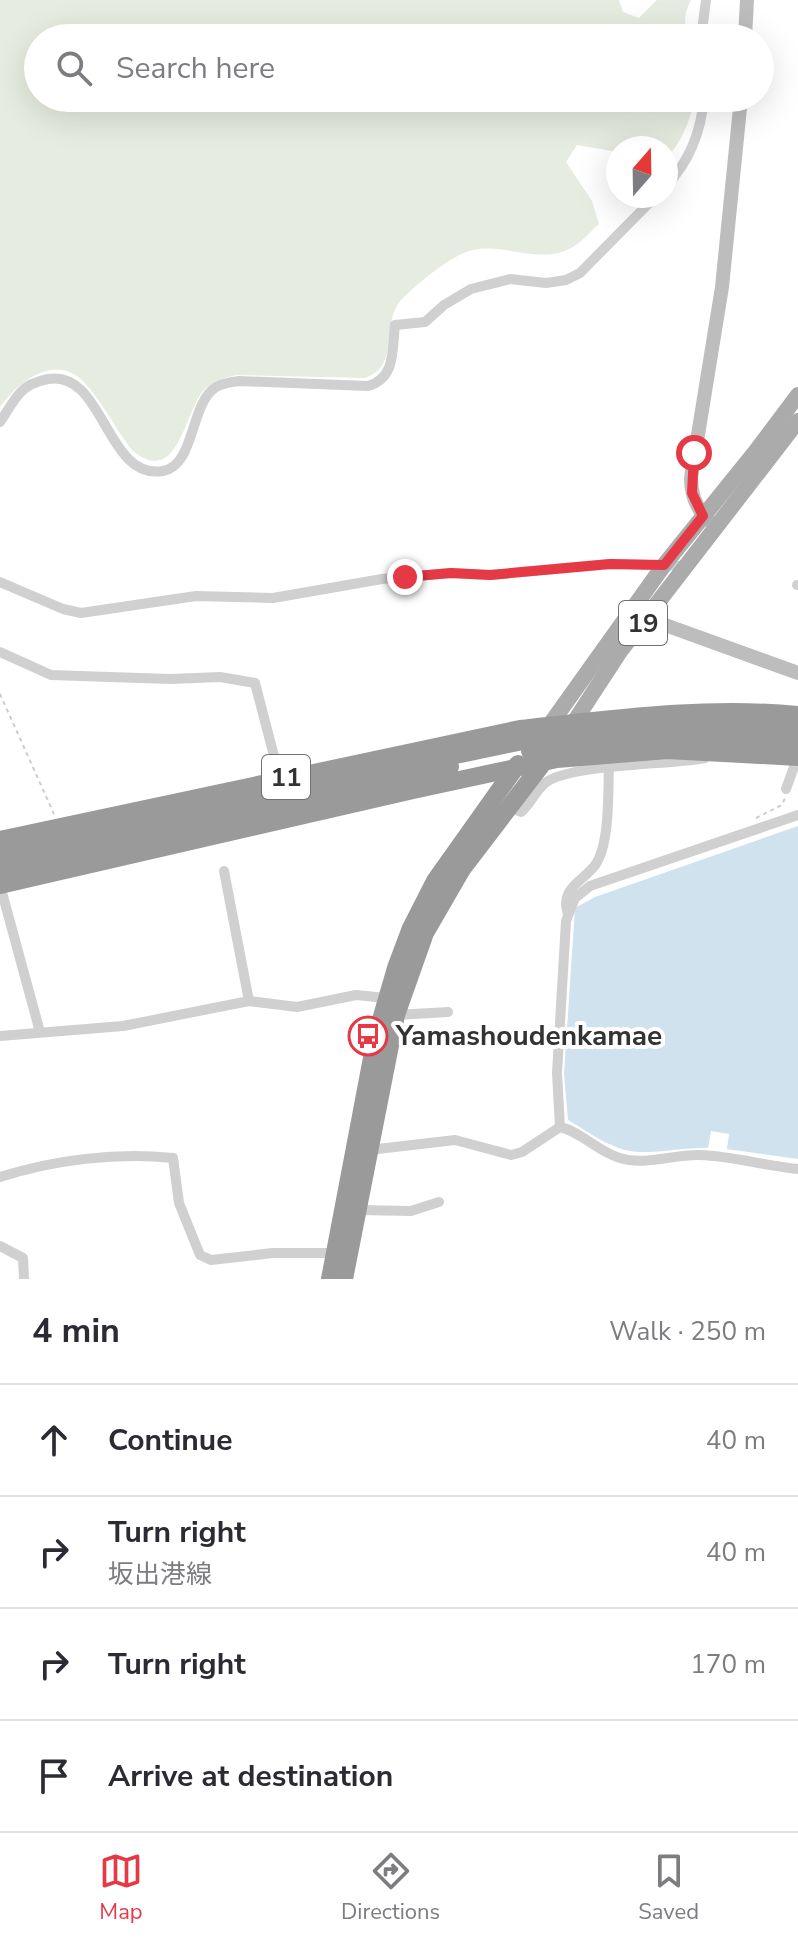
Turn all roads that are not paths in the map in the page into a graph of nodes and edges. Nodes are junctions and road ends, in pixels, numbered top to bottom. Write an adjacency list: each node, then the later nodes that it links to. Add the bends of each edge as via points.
1 (706, 0): 3 (street)
2 (747, 0): 4 (street)
3 (703, 24)
4 (746, 24)
5 (703, 112): 7 (street, via 688,158)
6 (740, 112): 12 (street, via 722,287 691,478)
7 (678, 171)
8 (644, 208): 11 (street, via 580,273 566,280 510,279 471,289 425,322 395,325 391,368 379,383 239,381 213,388 182,456 166,471 143,470 130,460 82,389 69,381 32,383)
9 (798, 395): 12 (main road, 19)
10 (798, 421): 13 (main road, 19)
11 (0, 422)
12 (703, 516): 13 (street); 14 (main road, 19)
13 (717, 527): 15 (main road, 19)
14 (664, 565): 15 (street); 16 (street, via 451,573 273,598 196,596 81,613); 17 (main road, 19)
15 (687, 566): 17 (main road, 19)
16 (0, 582)
17 (641, 613): 19 (street); 20 (main road, 19); 24 (main road, 19)
18 (0, 652): 34 (street, via 51,675 220,677 255,683)
19 (798, 673)
20 (593, 692): 22 (main road, via 599,709); 23 (main road, 19)
21 (798, 715): 22 (highway, via 695,712)
22 (618, 718): 23 (highway)
23 (574, 722): 24 (highway, 11); 31 (highway)
24 (549, 726): 32 (highway); 34 (highway, 11)
25 (798, 729): 26 (highway, 11)
26 (701, 731): 27 (highway, 11); 36 (highway, 11, bridge, via 533,750)
27 (798, 744)
28 (798, 756): 30 (highway, via 667,750); 35 (street)
29 (715, 757): 30 (street, via 674,764)
30 (609, 761): 31 (highway); 37 (street, via 542,785 521,812); 45 (street, via 602,851 569,890)
31 (544, 763): 32 (highway, 11); 37 (highway)
32 (515, 768): 33 (highway, 11); 37 (highway)
33 (476, 777): 38 (highway, via 490,795); 44 (highway, 11)
34 (280, 779): 40 (highway, 11)
35 (786, 789)
36 (318, 790): 41 (highway, 11); 42 (highway, 11)
37 (501, 802): 38 (highway); 49 (highway, via 433,915)
38 (483, 813): 46 (highway, via 420,908)
39 (798, 815): 45 (street, via 590,886 575,898)
40 (0, 840)
41 (0, 855)
42 (0, 870)
43 (224, 871): 47 (street)
44 (0, 885): 50 (street)
45 (568, 915): 52 (street, via 557,1073)
46 (386, 998): 47 (street, via 356,995 297,1007); 53 (highway)
47 (249, 1001): 50 (street, via 123,1026)
48 (448, 1012): 49 (street)
49 (396, 1015): 53 (highway)
50 (40, 1032): 51 (street)
51 (0, 1036)
52 (560, 1127): 53 (street, via 511,1155 455,1140); 54 (street, via 622,1159 715,1156)
53 (362, 1151): 57 (highway); 59 (highway)
54 (798, 1169)
55 (0, 1177): 59 (street, via 35,1166 139,1155 173,1158 179,1203 200,1255 211,1260 273,1253)
56 (439, 1202): 57 (street, via 411,1211)
57 (358, 1210): 59 (highway)
58 (0, 1246): 60 (street, via 23,1258)
59 (342, 1254): 61 (highway); 62 (highway)
60 (24, 1279)
61 (330, 1279)
62 (344, 1279)

